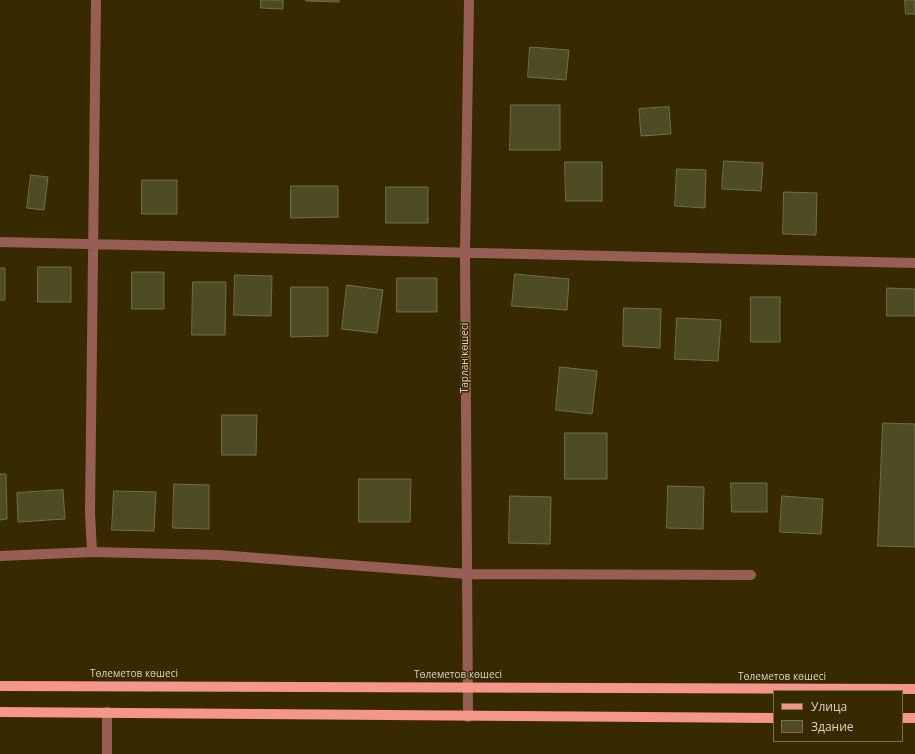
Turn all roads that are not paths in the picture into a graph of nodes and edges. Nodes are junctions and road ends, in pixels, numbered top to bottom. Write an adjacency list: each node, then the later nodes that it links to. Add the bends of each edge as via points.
1 (96, 0): 4 (street)
2 (469, 0): 5 (street, Тарлан көшесі)
3 (0, 242): 4 (street)
4 (94, 244): 5 (street); 7 (street, via 90,513)
5 (465, 253): 6 (street); 9 (street, Тарлан көшесі)
6 (915, 263)
7 (92, 552): 8 (street); 9 (street, via 219,554)
8 (0, 556)
9 (467, 574): 10 (street); 12 (street, Тарлан көшесі)
10 (752, 575)
11 (0, 686): 12 (main road, Төлеметов көшесі)
12 (468, 687): 13 (main road, Төлеметов көшесі); 16 (street, Тарлан көшесі)
13 (915, 690)
14 (0, 712): 15 (main road)
15 (107, 712): 16 (main road); 20 (street)
16 (468, 716): 17 (main road)
17 (773, 718)
18 (903, 718): 19 (main road)
19 (915, 718)
20 (108, 754)

